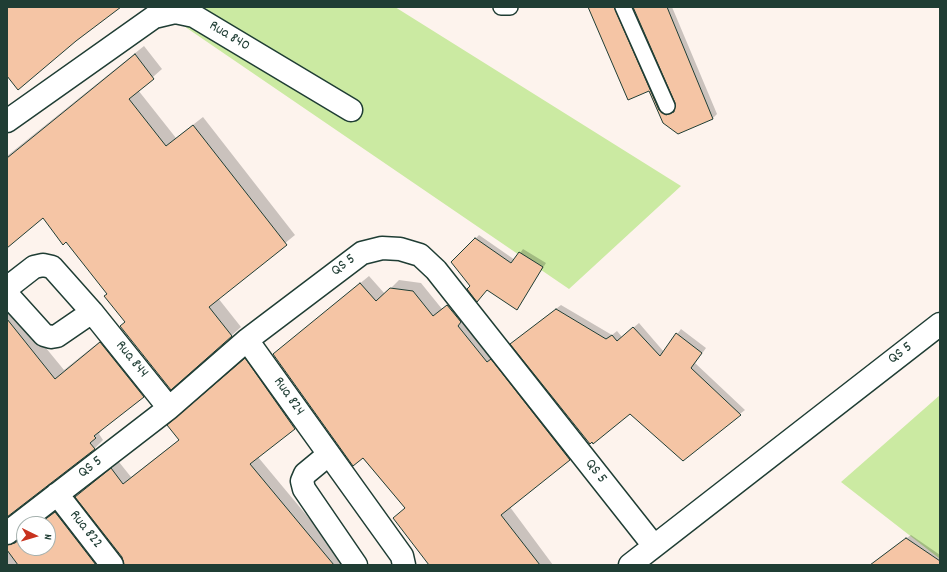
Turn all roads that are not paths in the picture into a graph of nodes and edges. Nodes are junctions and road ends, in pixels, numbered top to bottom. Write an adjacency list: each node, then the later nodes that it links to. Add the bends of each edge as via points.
1 (501, 7): 2 (lane)
2 (510, 7)
3 (623, 7): 4 (lane)
4 (668, 106)
5 (351, 110): 6 (street, Rua 840, via 194,16 175,12 154,17)
6 (7, 121)
7 (7, 288): 9 (street, Rua 844, via 34,267 43,264 52,267)
8 (7, 294): 9 (street, via 44,335 51,337 57,336)
9 (92, 312): 12 (street, Rua 844)
10 (940, 324): 16 (street, QS 5)
11 (247, 340): 12 (street, QS 5); 13 (street, Rua 824); 16 (street, QS 5, via 362,253 382,248 400,249 420,255 436,270)
12 (169, 408): 14 (street, QS 5)
13 (328, 455): 18 (street, via 304,474 304,490); 19 (street, Rua 824, via 402,556)
14 (57, 494): 15 (street, QS 5); 17 (street, Rua 822)
15 (7, 533)
16 (654, 546): 20 (street, QS 5)
17 (112, 565)
18 (356, 565)
19 (404, 565)
20 (630, 565)

